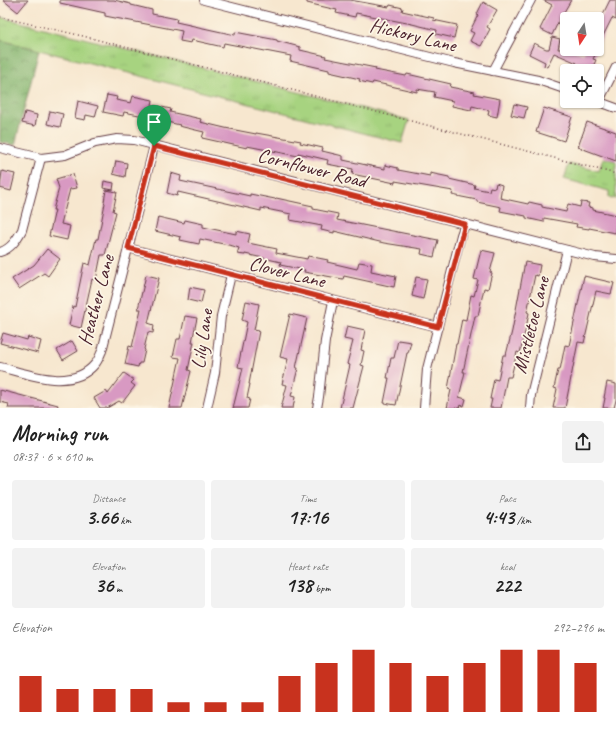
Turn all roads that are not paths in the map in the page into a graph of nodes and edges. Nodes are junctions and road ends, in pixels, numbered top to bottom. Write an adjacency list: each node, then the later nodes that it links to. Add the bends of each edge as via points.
1 (204, 0): 4 (street, Hickory Lane)
2 (531, 0): 4 (street)
3 (616, 67): 6 (street)
4 (493, 71): 5 (street, Hickory Lane, via 538,80)
5 (560, 88)
6 (604, 90)
7 (604, 103): 8 (street)
8 (616, 108)
9 (154, 146): 11 (street, Cornflower Road, via 134,140 117,139 95,143 65,156); 12 (street, Cornflower Road); 13 (street, Heather Lane)
10 (0, 148): 11 (street, Cornflower Road)
11 (41, 158): 15 (street, via 22,230 17,240 5,251)
12 (465, 224): 14 (street, Cornflower Road); 19 (street)
13 (128, 248): 17 (street, Clover Lane); 20 (street, Heather Lane, via 102,351 94,365 83,374 65,380 52,380)
14 (567, 250): 16 (street, Cornflower Road); 24 (street, Mistletoe Lane)
15 (0, 252)
16 (616, 259)
17 (231, 275): 18 (street, Clover Lane); 21 (street, Lily Lane, via 221,316 215,373)
18 (333, 301): 19 (street, Clover Lane); 22 (street)
19 (438, 327): 23 (street, via 427,369)
20 (0, 367)
21 (207, 408)
22 (317, 408)
23 (424, 408)
24 (530, 408)

